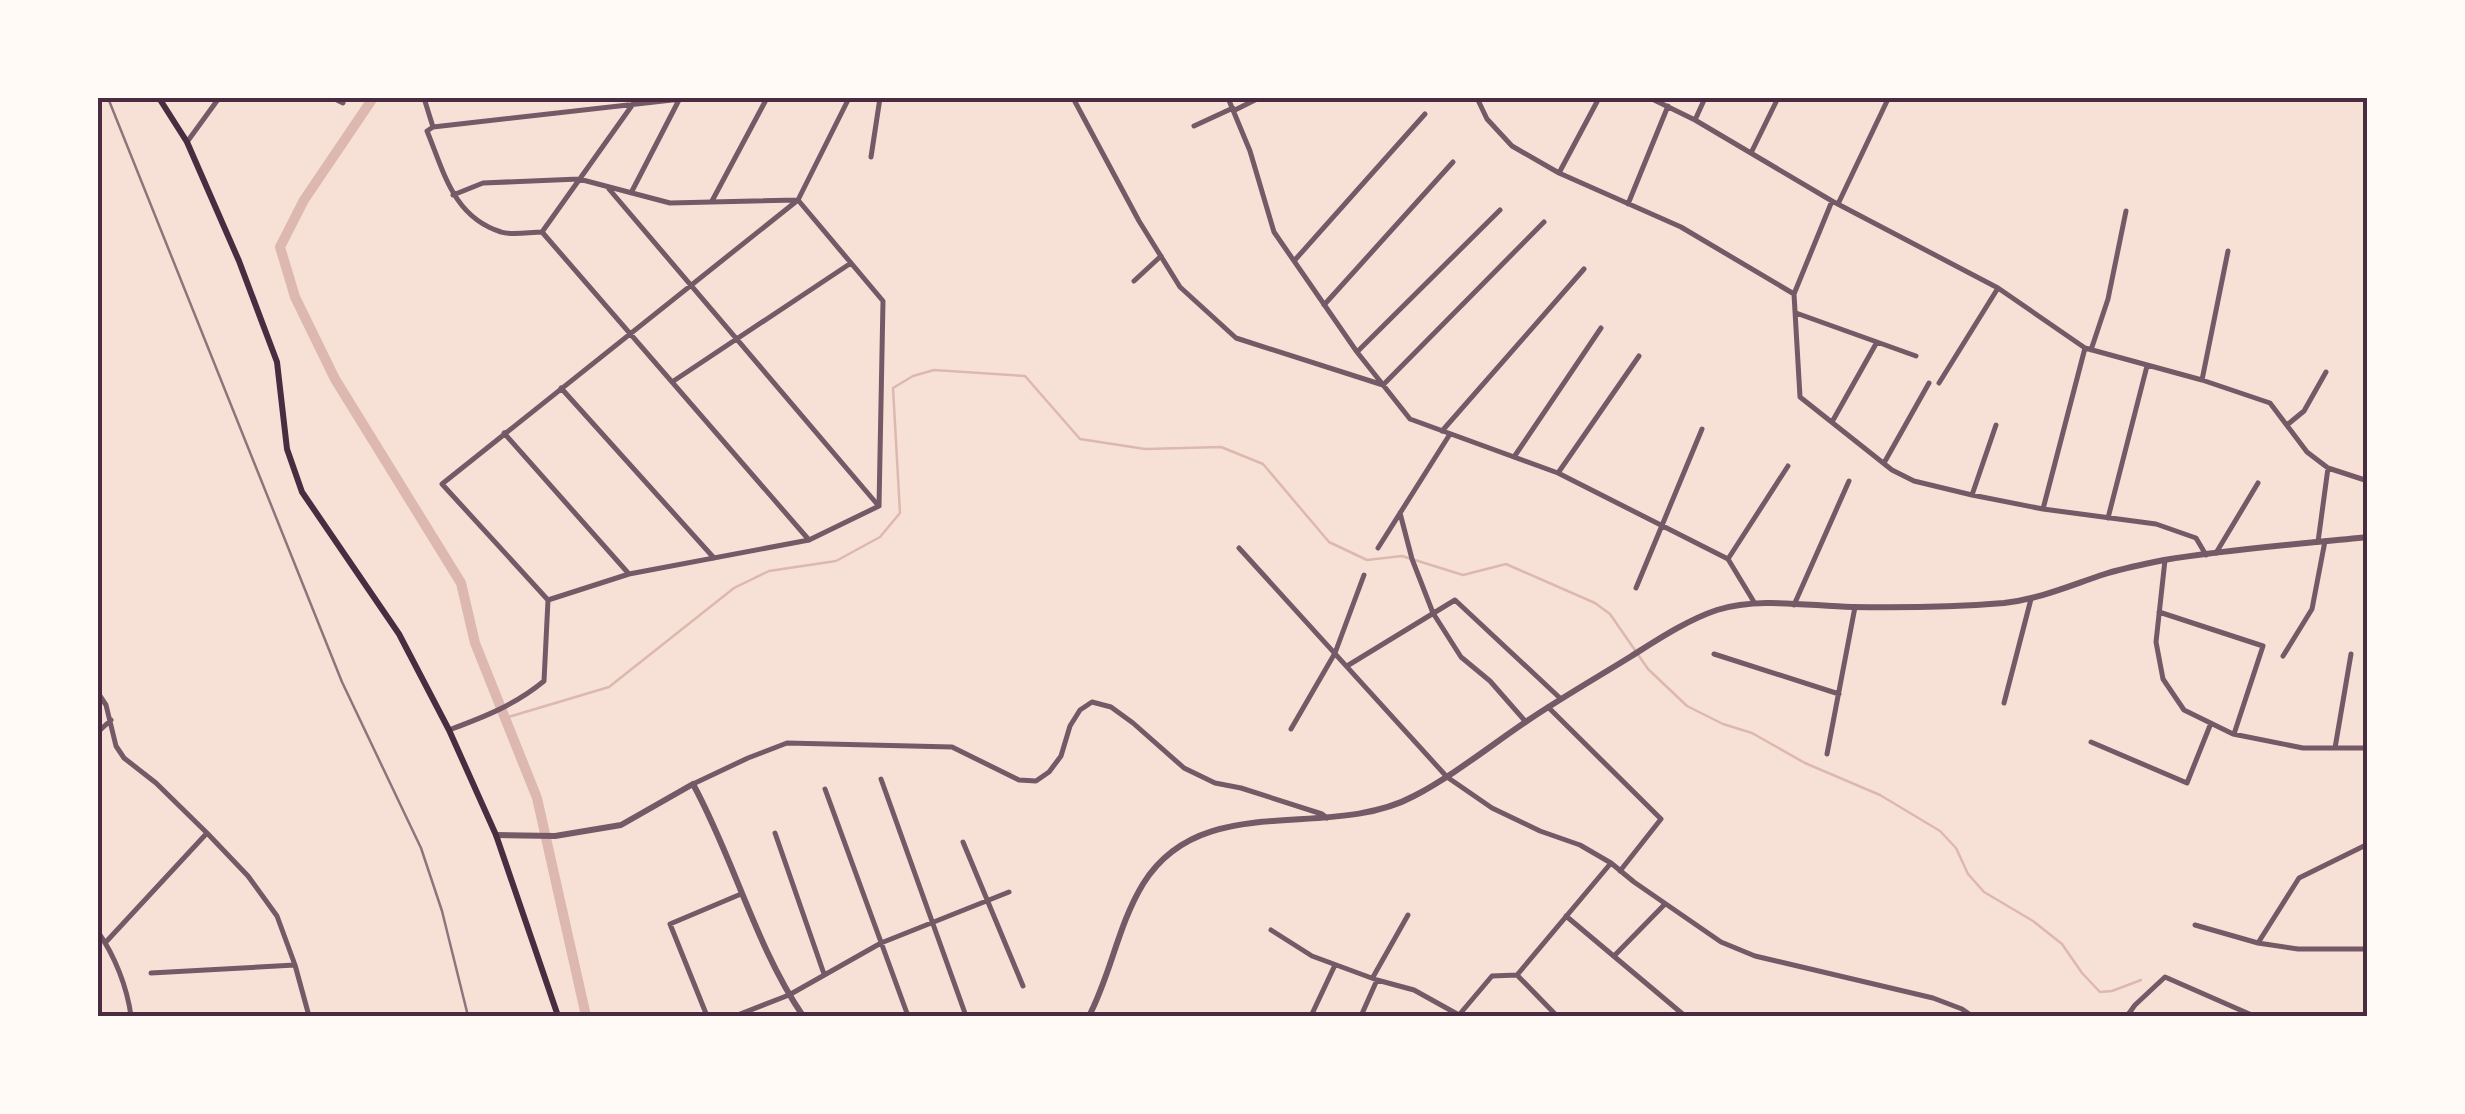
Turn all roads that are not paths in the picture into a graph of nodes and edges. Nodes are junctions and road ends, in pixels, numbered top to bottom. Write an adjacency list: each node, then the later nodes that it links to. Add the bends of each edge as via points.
1 (159, 98): 26 (main road)
2 (219, 98): 26 (street)
3 (333, 98): 18 (street)
4 (424, 98): 25 (street)
5 (685, 98): 19 (street); 33 (street)
6 (767, 98): 36 (street)
7 (849, 98): 35 (street)
8 (880, 98): 28 (street)
9 (1073, 98): 44 (street)
10 (1228, 98): 21 (street)
11 (1259, 98): 21 (street)
12 (1478, 98): 30 (street, via 1512,146)
13 (1598, 98): 30 (street)
14 (1650, 98): 20 (street)
15 (1705, 98): 23 (street)
16 (1778, 98): 27 (street)
17 (1888, 99): 37 (street)
18 (343, 103)
19 (633, 104): 25 (street); 31 (street)
20 (1668, 106): 23 (street); 38 (street)
21 (1233, 109): 24 (street); 45 (street, via 1274,232)
22 (1425, 114): 45 (street)
23 (1695, 120): 27 (street)
24 (1194, 126)
25 (433, 128): 34 (street, via 427,131)
26 (187, 142): 123 (main road, via 276,362 287,449 302,492 400,634)
27 (1751, 153): 37 (street)
28 (871, 158)
29 (1453, 162): 52 (street)
30 (1559, 174): 38 (street)
31 (579, 180): 32 (street); 34 (street, via 484,183); 42 (street)
32 (607, 187): 33 (street); 49 (street)
33 (631, 194): 36 (street, via 670,203)
34 (453, 195): 42 (street, via 466,213 503,234)
35 (798, 200): 36 (street); 46 (street); 49 (street)
36 (711, 202)
37 (1835, 202): 50 (street); 51 (street)
38 (1628, 204): 51 (street, via 1682,227)
39 (1500, 210): 59 (street)
40 (2126, 210): 58 (street, via 2108,300)
41 (1544, 222): 68 (street)
42 (542, 232): 55 (street)
43 (2228, 251): 64 (street)
44 (1161, 256): 48 (street); 68 (street, via 1180,286 1236,338)
45 (1294, 261): 52 (street)
46 (851, 263): 56 (street); 85 (street, via 883,300)
47 (1584, 269): 75 (street)
48 (1134, 280)
49 (690, 285): 55 (street); 56 (street)
50 (1998, 288): 58 (street); 66 (street)
51 (1794, 294): 53 (street)
52 (1324, 305): 59 (street)
53 (1795, 313): 57 (street); 70 (street, via 1800,397)
54 (1601, 328): 76 (street)
55 (629, 333): 65 (street); 69 (street)
56 (737, 339): 65 (street); 85 (street)
57 (1877, 342): 61 (street); 70 (street)
58 (2088, 349): 62 (street); 86 (street)
59 (1357, 352): 68 (street)
60 (1639, 356): 80 (street)
61 (1916, 356)
62 (2148, 365): 64 (street); 88 (street)
63 (2326, 372): 72 (street)
64 (2202, 380): 72 (street, via 2270,403)
65 (672, 382): 91 (street)
66 (1939, 383)
67 (1929, 384): 77 (street)
68 (1384, 385): 75 (street, via 1410,419)
69 (560, 388): 74 (street); 96 (street)
70 (1832, 422): 77 (street)
71 (1996, 426): 84 (street)
72 (2287, 426): 79 (street)
73 (1702, 430): 89 (street)
74 (504, 433): 99 (street); 103 (street, via 442,484)
75 (1446, 433): 76 (street); 87 (street)
76 (1514, 457): 80 (street)
77 (1884, 463): 84 (street, via 1914,481)
78 (1788, 466): 97 (street)
79 (2328, 468): 82 (street); 92 (street)
80 (1558, 473): 89 (street)
81 (1849, 481): 105 (street)
82 (2368, 481)
83 (2258, 483): 95 (street)
84 (1972, 495): 86 (street)
85 (880, 506): 91 (street)
86 (2043, 509): 88 (street)
87 (1400, 513): 94 (street); 108 (street)
88 (2108, 518): 95 (street, via 2156,524 2196,538)
89 (1662, 526): 97 (street); 101 (street)
90 (2368, 536): 92 (street)
91 (809, 540): 96 (street)
92 (2321, 542): 95 (street); 112 (street, via 2312,609)
93 (1239, 548): 109 (street)
94 (1378, 548)
95 (2211, 554): 98 (street)
96 (714, 558): 99 (street)
97 (1728, 560): 104 (street)
98 (2165, 560): 102 (street); 107 (street)
99 (629, 574): 103 (street)
100 (1364, 575): 109 (street)
101 (1636, 588)
102 (2031, 599): 106 (street); 117 (street)
103 (548, 600): 123 (street, via 544,681 496,712)
104 (1754, 603): 105 (street); 116 (street, via 1714,611)
105 (1794, 605): 106 (street)
106 (1854, 607): 115 (street)
107 (2159, 612): 121 (street, via 2163,679 2184,710); 125 (street, via 2263,646)
108 (1433, 613): 113 (street); 116 (street, via 1455,600); 120 (street, via 1461,657)
109 (1335, 653): 113 (street); 122 (street)
110 (1714, 654): 115 (street)
111 (2351, 654): 127 (street)
112 (2283, 656)
113 (1348, 666): 130 (street)
114 (98, 693): 119 (street)
115 (1838, 694): 129 (street)
116 (1560, 699): 118 (street)
117 (2004, 703)
118 (1548, 706): 120 (street); 141 (street, via 1660,820)
119 (110, 720): 124 (street); 135 (street, via 124,758)
120 (1526, 722): 130 (street)
121 (2211, 723): 125 (street); 126 (street, via 2187,783)
122 (1291, 729)
123 (449, 730): 137 (main road)
124 (98, 732)
125 (2234, 734): 127 (street)
126 (2091, 742)
127 (2335, 748): 128 (street)
128 (2368, 748)
129 (1828, 754)
130 (1446, 776): 134 (street, via 1384,809); 140 (street, via 1492,808)
131 (881, 779): 148 (street)
132 (693, 784): 134 (street, via 786,743 952,747 1019,780 1036,781 1061,756 1070,726 1092,702 1110,707 1184,768 1215,784); 137 (street, via 621,825 555,836); 143 (street)
133 (825, 789): 154 (street)
134 (1328, 819): 173 (street, via 1220,828 1160,862 1124,923)
135 (207, 833): 152 (street); 158 (street, via 277,916)
136 (776, 834): 160 (street)
137 (496, 835): 167 (main road)
138 (963, 842): 144 (street)
139 (2368, 844): 153 (street, via 2299,878)
140 (1611, 863): 141 (street); 147 (street)
141 (1620, 871): 145 (street)
142 (1009, 892): 144 (street)
143 (741, 894): 164 (street); 168 (street, via 670,924)
144 (987, 901): 148 (street); 163 (street)
145 (1665, 904): 156 (street); 179 (street, via 1755,956 1933,998)
146 (1408, 915): 162 (street)
147 (1566, 916): 156 (street); 161 (street)
148 (933, 923): 154 (street); 172 (street)
149 (2195, 925): 153 (street)
150 (1271, 930): 157 (street)
151 (98, 932): 152 (street)
152 (106, 942): 165 (street)
153 (2258, 942): 155 (street, via 2298,950)
154 (881, 943): 160 (street); 171 (street)
155 (2368, 949)
156 (1614, 956): 178 (street)
157 (1336, 964): 162 (street); 174 (street)
158 (295, 965): 159 (street); 166 (street)
159 (151, 974)
160 (824, 974): 164 (street)
161 (1517, 975): 176 (street, via 1492,976); 177 (street)
162 (1374, 979): 175 (street); 176 (street, via 1414,990)
163 (1022, 986)
164 (789, 996): 169 (street); 170 (street)
165 (132, 1016)
166 (308, 1016)
167 (558, 1016)
168 (706, 1016)
169 (735, 1016)
170 (803, 1016)
171 (908, 1016)
172 (966, 1016)
173 (1089, 1016)
174 (1311, 1016)
175 (1360, 1016)
176 (1460, 1016)
177 (1557, 1016)
178 (1686, 1016)
179 (1972, 1016)
180 (2127, 1016): 181 (street, via 2165,977)
181 (2254, 1016)

